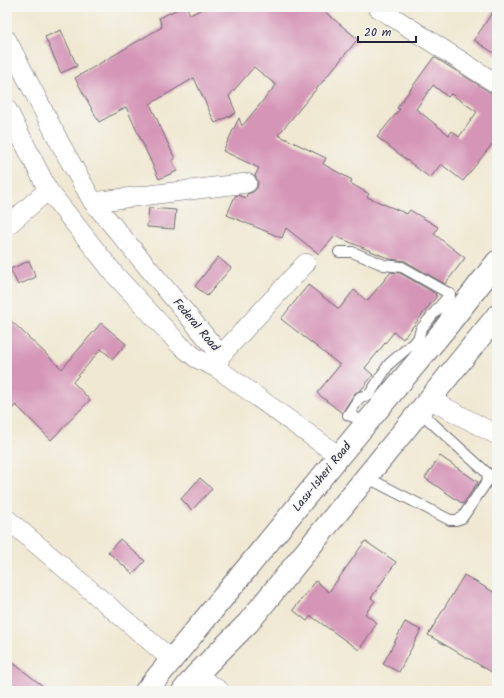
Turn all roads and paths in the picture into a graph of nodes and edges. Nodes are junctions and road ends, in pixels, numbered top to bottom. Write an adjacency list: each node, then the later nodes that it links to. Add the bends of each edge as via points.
1 (377, 7): 3 (street)
2 (7, 40): 7 (street, Federal Road, via 62,148)
3 (497, 84)
4 (7, 109): 6 (street, Federal Road)
5 (247, 183): 7 (street)
6 (48, 190): 8 (street); 15 (street, Federal Road, via 116,276 180,345 196,358)
7 (93, 202): 15 (street, Federal Road)
8 (7, 226)
9 (339, 252): 12 (lane, via 352,252 384,265 402,267)
10 (497, 262): 14 (main road, Lasu-Isheri Road)
11 (306, 263): 15 (street)
12 (450, 294): 14 (lane); 17 (lane, via 420,329 418,339 389,364 369,395 360,397 348,415)
13 (497, 316): 16 (main road)
14 (443, 331): 17 (main road, Lasu-Isheri Road)
15 (219, 362): 19 (street)
16 (424, 405): 18 (street); 20 (main road); 20 (lane, via 489,476 462,518 450,520)
17 (368, 422): 19 (main road, Lasu-Isheri Road)
18 (497, 435)
19 (339, 456): 22 (main road, Lasu-Isheri Road)
20 (366, 477): 23 (main road, via 248,623)
21 (7, 519): 22 (street)
22 (172, 660): 24 (main road, Lasu-Isheri Road)
23 (190, 683): 25 (street)
24 (146, 691)
25 (220, 691)

